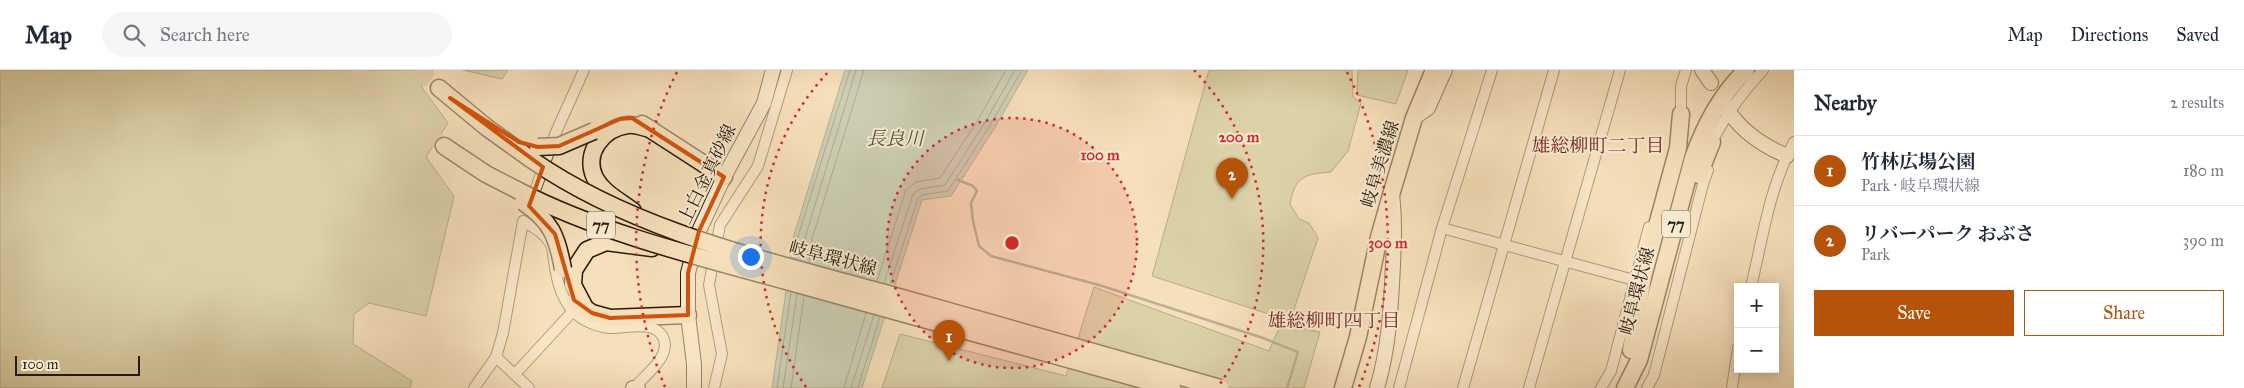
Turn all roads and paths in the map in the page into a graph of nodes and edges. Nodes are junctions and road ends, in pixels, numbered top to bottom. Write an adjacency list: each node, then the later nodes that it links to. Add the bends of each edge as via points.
1 (584, 70): 29 (street, via 556,132)
2 (773, 70): 25 (street, 上白金真砂線, via 764,103)
3 (788, 70): 47 (street, via 758,166 720,225 709,285 722,354)
4 (1434, 70): 18 (main road, 岐阜美濃線)
5 (1445, 70): 18 (street, via 1428,108)
6 (1492, 70): 30 (street)
7 (1554, 70): 31 (street)
8 (1620, 70): 33 (street)
9 (1686, 70): 17 (street, via 1681,86)
10 (1702, 70): 14 (street)
11 (1730, 70): 39 (main road, 岐阜環状線 / 77, via 1698,118 1684,153)
12 (1746, 70): 39 (main road, 岐阜環状線 / 77, via 1719,101 1704,128)
13 (1763, 70): 16 (street)
14 (1711, 83)
15 (444, 93): 23 (main road, 岐阜環状線 / 77, via 486,127)
16 (1726, 108): 20 (street); 24 (street, via 1755,139)
17 (1681, 114): 35 (street, via 1672,126 1670,150); 39 (main road, 77, via 1678,148 1643,277)
18 (1414, 118): 27 (main road, 岐阜美濃線)
19 (597, 134): 23 (main road, bridge); 25 (main road, via 620,119 632,118); 28 (main road, 77, bridge, via 592,164 594,177 602,189)
20 (1712, 142): 39 (main road, 77, via 1692,194 1653,339); 58 (street, via 1713,159 1703,184 1654,375)
21 (1794, 142): 24 (street)
22 (444, 146): 26 (main road, 岐阜環状線 / 77)
23 (535, 154): 28 (main road, 岐阜環状線 / 77, bridge, via 551,173)
24 (1787, 156): 36 (street, via 1771,195)
25 (724, 177): 38 (street, 上白金真砂線, via 699,230 688,273)
26 (518, 194): 32 (main road, 岐阜環状線 / 77, bridge); 34 (main road, 77, bridge, via 547,222)
27 (1391, 194): 50 (main road, 岐阜美濃線); 51 (street, via 1394,218 1392,300 1387,342)
28 (640, 218): 49 (main road, 岐阜環状線 / 77, bridge, via 739,253)
29 (524, 221): 37 (street, via 552,244 560,291); 40 (street)
30 (1442, 228): 31 (street); 52 (street)
31 (1504, 245): 33 (street); 53 (street)
32 (685, 252): 34 (main road, 77, bridge, via 606,242 587,250); 48 (main road, 岐阜環状線 / 77, bridge)
33 (1564, 261): 35 (street); 54 (street)
34 (569, 270): 37 (main road, 77, via 568,287)
35 (1634, 280): 55 (street, via 1611,371)
36 (1752, 283)
37 (578, 309): 38 (main road, 77, via 610,318); 42 (street); 45 (street, via 595,325 609,328 643,326 654,328 662,336 664,355)
38 (688, 315): 46 (street, 上白金真砂線)
39 (1635, 355): 56 (main road, 岐阜環状線 / 77); 57 (main road, 岐阜環状線 / 77)
40 (496, 357): 42 (street); 43 (street)
41 (1734, 373): 59 (street)
42 (515, 374): 44 (street)
43 (474, 388)
44 (529, 388)
45 (635, 388)
46 (694, 388)
47 (714, 388)
48 (1172, 388)
49 (1220, 388)
50 (1343, 388)
51 (1376, 388)
52 (1400, 388)
53 (1463, 388)
54 (1529, 388)
55 (1601, 388)
56 (1612, 388)
57 (1624, 388)
58 (1647, 388)
59 (1732, 388)

